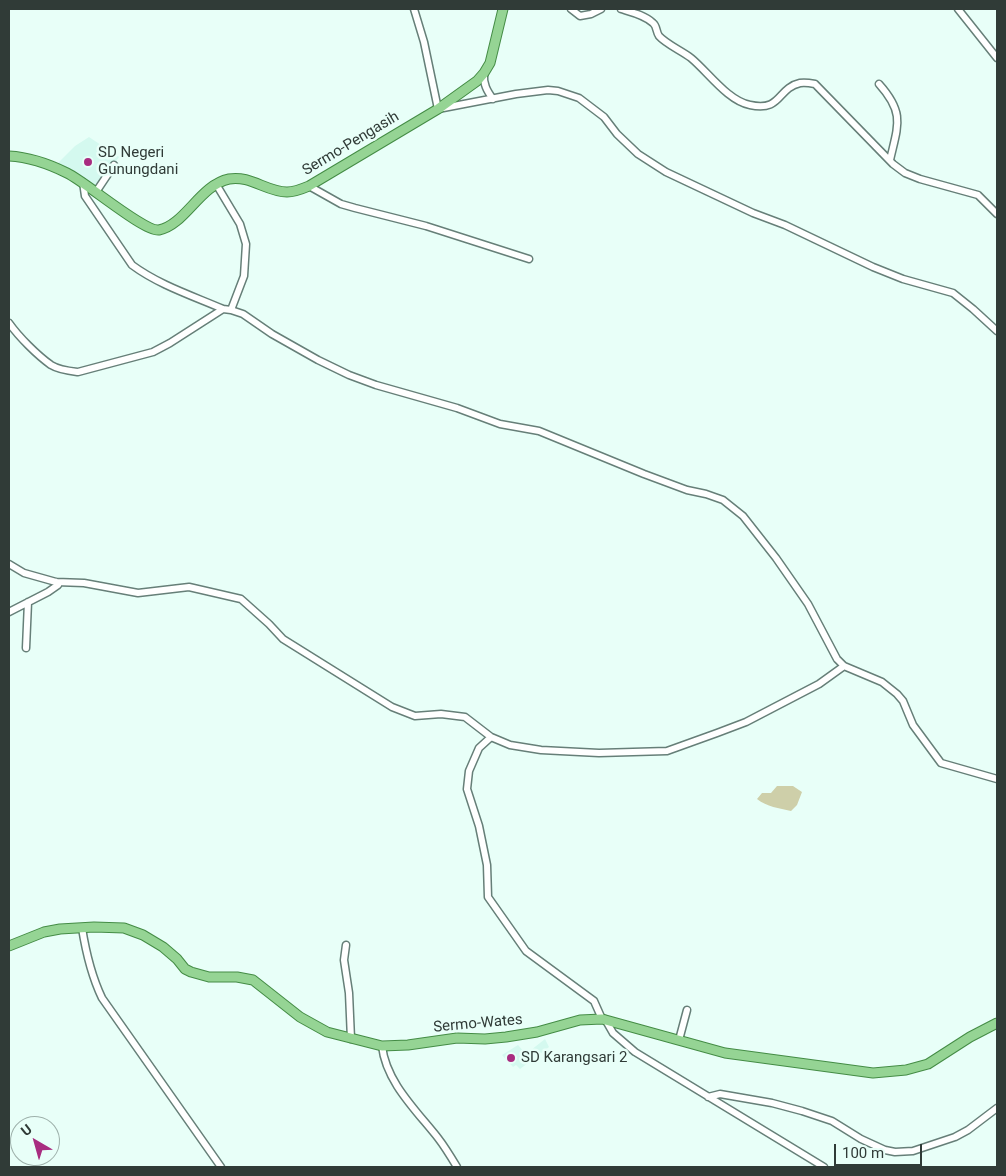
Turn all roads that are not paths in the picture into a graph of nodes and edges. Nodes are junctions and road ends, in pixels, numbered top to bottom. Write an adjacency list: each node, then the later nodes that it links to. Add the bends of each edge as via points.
1 (414, 9): 11 (street)
2 (504, 9): 8 (main road, Sermo-Pengasih, via 494,52)
3 (571, 9): 4 (street, via 580,16)
4 (601, 9)
5 (621, 9): 13 (street, via 651,21 659,36 747,105 768,107 790,87 799,83 815,84)
6 (958, 9): 7 (street)
7 (997, 58)
8 (484, 73): 10 (street, via 486,87); 11 (main road, Sermo-Pengasih)
9 (879, 84): 13 (street, via 896,110 898,120)
10 (493, 99): 11 (street); 24 (street, via 548,90 579,98 604,117 638,154 666,172 873,267 953,294)
11 (438, 108): 17 (main road, Sermo-Pengasih)
12 (9, 156): 15 (main road, via 43,164)
13 (890, 160): 19 (street, via 905,173 920,179 978,195)
14 (114, 165): 18 (street)
15 (83, 182): 18 (main road); 21 (street, via 85,196 132,264 163,284)
16 (216, 184): 17 (main road, Sermo-Pengasih, via 242,178 287,192); 18 (main road, via 187,212 158,230 140,224); 22 (street, via 240,224 246,244 244,276)
17 (309, 186): 20 (street, via 348,206 426,226)
18 (96, 192)
19 (997, 214)
20 (529, 259)
21 (223, 308): 22 (street); 23 (street, via 153,352 78,372 52,366)
22 (231, 310): 30 (street, via 349,375 500,424 539,431 644,474 723,500 743,516 776,558 808,604 837,659)
23 (9, 323)
24 (997, 331)
25 (9, 564): 26 (street, via 24,573)
26 (56, 582): 27 (street, via 55,588); 31 (street, via 84,583 138,593 189,587 241,599 282,639 392,707 415,716 441,714 465,717)
27 (28, 602): 28 (street); 29 (street)
28 (9, 612)
29 (26, 648)
30 (844, 666): 31 (street, via 819,684 746,722 667,751 599,753 541,750 510,745); 32 (street, via 882,682 897,694 913,725 941,763)
31 (491, 737): 37 (street, via 479,748 469,771 467,788 488,865 488,897 526,952 594,1001)
32 (997, 779)
33 (82, 928): 35 (main road, Sermo-Wates, via 44,932); 39 (main road, Sermo-Wates, via 124,928 163,947 190,972 209,977 238,976 253,980 300,1017 327,1032); 44 (street, via 86,957 102,998)
34 (346, 945): 39 (street, via 344,960)
35 (9, 946)
36 (687, 1010): 40 (street)
37 (603, 1019): 40 (main road, Sermo-Wates); 41 (main road, Sermo-Wates, via 580,1020 506,1037 457,1038); 42 (street, via 613,1034 635,1052)
38 (997, 1023): 40 (main road, Sermo-Wates, via 928,1064 873,1073 733,1054)
39 (351, 1039): 41 (main road, Sermo-Wates)
40 (679, 1040)
41 (382, 1046): 45 (street, via 388,1070 400,1090)
42 (708, 1097): 43 (street, via 720,1094 802,1111 832,1121 861,1139 895,1152 913,1151 955,1137); 46 (street)
43 (997, 1108)
44 (221, 1167)
45 (457, 1167)
46 (824, 1167)

